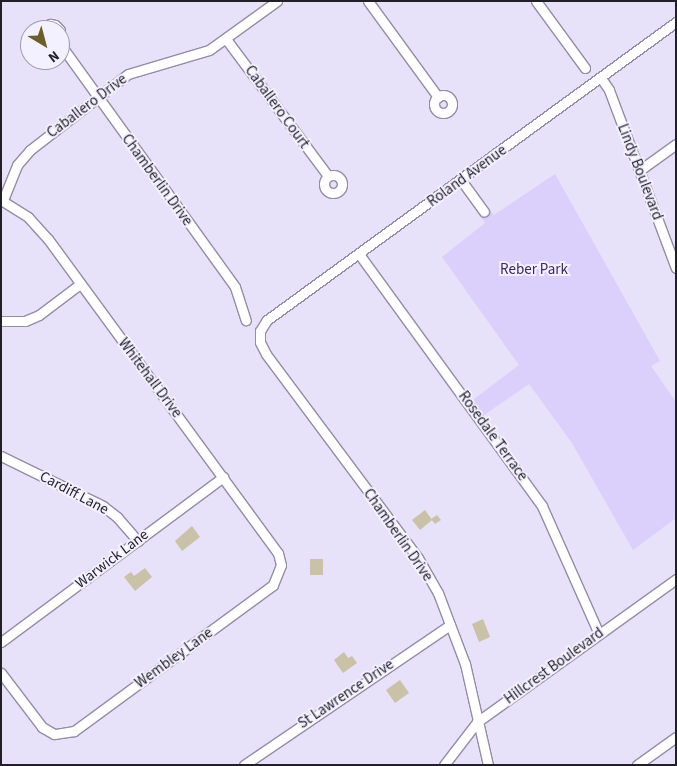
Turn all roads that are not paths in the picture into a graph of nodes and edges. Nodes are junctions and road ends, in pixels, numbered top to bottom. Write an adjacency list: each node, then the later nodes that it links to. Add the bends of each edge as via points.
1 (277, 1): 5 (street, Caballero Drive)
2 (368, 1): 9 (street)
3 (536, 1): 7 (street)
4 (676, 22): 8 (street, Roland Avenue)
5 (226, 39): 10 (street, Caballero Drive, via 196,55 137,70); 13 (street, Caballero Court)
6 (70, 58): 10 (street, Chamberlin Drive)
7 (585, 68)
8 (601, 78): 12 (street, Lindy Boulevard, via 609,90); 14 (street, Roland Avenue)
9 (438, 97)
10 (98, 98): 15 (street, Caballero Drive, via 22,158); 20 (street, Chamberlin Drive, via 235,287)
11 (676, 144): 12 (street)
12 (640, 170): 18 (street, Lindy Boulevard)
13 (328, 176)
14 (461, 180): 16 (street); 17 (street, Roland Avenue)
15 (2, 200): 19 (street, Whitehall Drive, via 28,217)
16 (484, 212)
17 (359, 254): 22 (street, Roland Avenue, via 267,320); 29 (street, Rosedale Terrace, via 542,506)
18 (676, 268)
19 (80, 284): 21 (street, via 25,322); 24 (street, Whitehall Drive)
20 (246, 320)
21 (1, 321)
22 (260, 331): 28 (street, Chamberlin Drive, via 260,342 266,354 418,558 438,593)
23 (1, 456): 25 (street, Cardiff Lane, via 103,506)
24 (223, 477): 25 (street, Warwick Lane); 26 (street, Whitehall Drive, via 278,553)
25 (138, 541): 30 (street, Warwick Lane)
26 (280, 570): 31 (street, Wembley Lane, via 273,585 74,731 60,735 42,727)
27 (676, 579): 29 (street, Hillcrest Boulevard)
28 (450, 625): 32 (street, Chamberlin Drive, via 465,664); 34 (street, St Lawrence Drive)
29 (599, 634): 32 (street, Hillcrest Boulevard)
30 (1, 642)
31 (1, 673)
32 (478, 722): 35 (street, Hillcrest Boulevard); 36 (street, Chamberlin Drive)
33 (676, 737): 37 (street)
34 (244, 765)
35 (444, 765)
36 (488, 765)
37 (638, 765)

